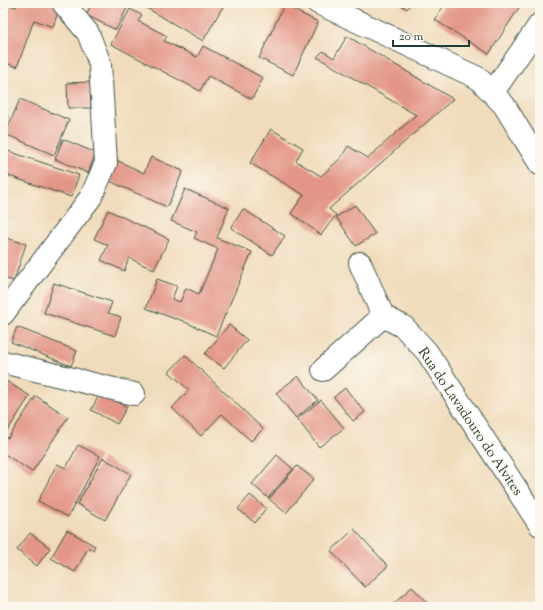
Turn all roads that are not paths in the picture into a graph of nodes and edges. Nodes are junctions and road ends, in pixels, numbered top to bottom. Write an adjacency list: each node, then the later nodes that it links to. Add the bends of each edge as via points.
1 (63, 3): 7 (street, via 88,33 100,64 106,163 91,197)
2 (318, 3): 4 (street, via 478,78)
3 (540, 24): 4 (street)
4 (492, 92): 5 (street, via 504,105)
5 (540, 164)
6 (360, 263): 8 (street)
7 (3, 314)
8 (383, 316): 10 (street); 12 (street, Rua do Lavadouro do Alvites, via 404,327 427,352)
9 (3, 362): 11 (street)
10 (323, 370)
11 (134, 394)
12 (540, 525)

